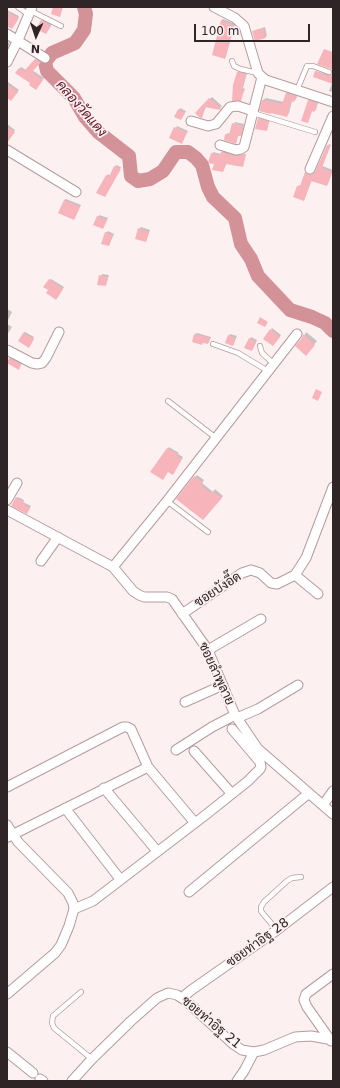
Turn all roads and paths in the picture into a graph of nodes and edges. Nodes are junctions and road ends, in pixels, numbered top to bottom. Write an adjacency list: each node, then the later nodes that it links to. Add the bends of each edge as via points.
1 (18, 7): 3 (lane)
2 (214, 7): 11 (street, via 244,26)
3 (31, 11): 4 (lane); 6 (street)
4 (61, 26)
5 (7, 34): 6 (street)
6 (18, 40): 7 (street); 9 (street)
7 (45, 58)
8 (232, 61): 11 (lane, via 234,66 240,69)
9 (7, 62)
10 (329, 72): 12 (lane, via 307,66)
11 (260, 75): 12 (street, via 266,80); 14 (street)
12 (297, 90): 13 (street)
13 (333, 102)
14 (253, 112): 16 (street, via 238,106 230,107 216,124 208,126); 17 (lane); 18 (street, via 244,147 236,150)
15 (333, 116): 20 (street)
16 (191, 121)
17 (316, 132)
18 (220, 145)
19 (7, 150): 21 (street)
20 (310, 169)
21 (76, 192)
22 (59, 332): 26 (street, via 42,363 32,363)
23 (297, 334): 27 (street)
24 (212, 344): 27 (lane)
25 (260, 346): 27 (lane)
26 (7, 350)
27 (271, 367): 29 (street)
28 (168, 401): 29 (lane)
29 (216, 438): 33 (street)
30 (17, 482): 32 (street)
31 (333, 487): 39 (street, via 306,558)
32 (7, 500)
33 (167, 501): 35 (lane); 38 (street)
34 (7, 510): 36 (street, ซอยลำพูลาย)
35 (208, 532)
36 (58, 537): 37 (street); 38 (street, ซอยลำพูลาย)
37 (41, 561)
38 (113, 567): 41 (street, ซอยลำพูลาย, via 133,591 144,597 167,597)
39 (295, 575): 40 (street); 41 (street, ซอยบังอี๊ด, via 277,584 271,583 260,573 252,570)
40 (318, 594)
41 (182, 614): 43 (street, ซอยลำพูลาย)
42 (261, 619): 43 (street)
43 (208, 650): 44 (street, ซอยลำพูลาย)
44 (223, 685): 46 (street); 47 (street, ซอยลำพูลาย)
45 (298, 685): 47 (street, via 258,709)
46 (186, 702)
47 (236, 717): 49 (street, via 212,727); 55 (street, ซอยลำพูลาย, via 258,749)
48 (232, 729): 56 (street, via 260,762 261,767)
49 (176, 750)
50 (194, 751): 56 (street)
51 (148, 767): 52 (street, via 131,729 123,727); 53 (street); 60 (street)
52 (7, 787)
53 (104, 788): 58 (street); 63 (street)
54 (333, 792): 57 (street)
55 (309, 793): 57 (street, ซอยลำพูลาย); 67 (street)
56 (232, 794): 60 (street)
57 (323, 805): 59 (street, ซอยลำพูลาย)
58 (65, 808): 62 (street); 65 (street)
59 (333, 814)
60 (195, 823): 63 (street)
61 (7, 825): 62 (street)
62 (10, 836): 68 (street, via 68,893)
63 (157, 851): 65 (street)
64 (301, 877): 69 (lane, via 292,878 261,907 261,911)
65 (120, 879): 68 (street, via 93,901)
66 (333, 887): 69 (street, ซอยท่าอิฐ 28)
67 (189, 892)
68 (74, 909): 72 (street, via 61,945 55,953)
69 (277, 930): 73 (street, ซอยท่าอิฐ 28)
70 (333, 974): 74 (street, via 306,994 304,1000)
71 (81, 992): 77 (lane, via 53,1016 52,1023 54,1028)
72 (7, 994)
73 (182, 998): 76 (street, ซอยท่าอิฐ 21, via 233,1044 242,1050); 77 (street, ซอยท่าอิฐ 21, via 168,993 157,998)
74 (332, 1040): 76 (street, ซอยท่าอิฐ 21, via 311,1036 295,1037)
75 (7, 1052): 78 (street)
76 (254, 1052): 80 (street)
77 (92, 1059): 79 (street, ซอยท่าอิฐ 21)
78 (33, 1073)
79 (72, 1081)
80 (237, 1081)

